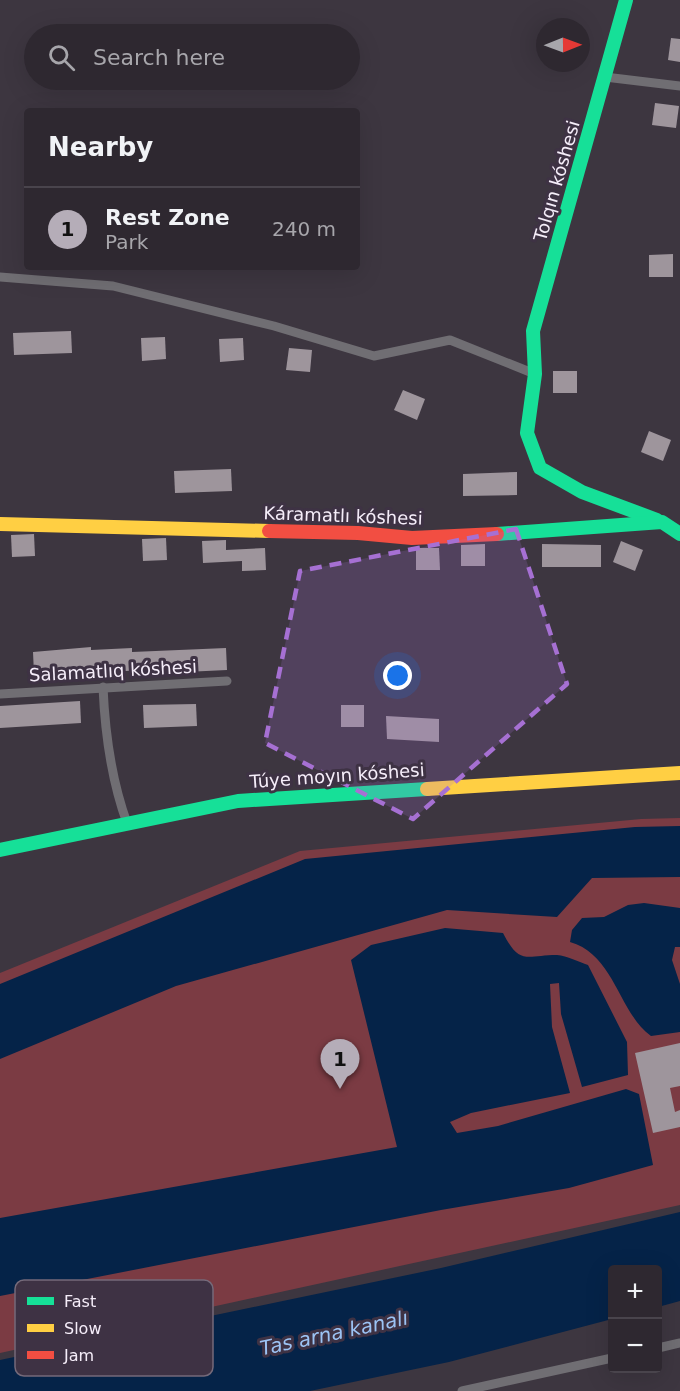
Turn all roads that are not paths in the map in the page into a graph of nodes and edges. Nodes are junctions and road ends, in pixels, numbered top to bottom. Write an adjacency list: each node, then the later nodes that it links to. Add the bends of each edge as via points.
1 (626, 0): 2 (street, Tolqın kóshesi)
2 (605, 77): 3 (street); 5 (street, Tolqın kóshesi, via 533,331)
3 (680, 86)
4 (0, 277): 5 (street, via 113,286 274,326 374,356 450,340)
5 (535, 374): 6 (street, Tolqın kóshesi, via 527,433 540,468 582,492)
6 (662, 522): 7 (street, Káramatlı kóshesi, via 412,538 358,533); 8 (street)
7 (0, 524)
8 (680, 534)
9 (227, 681): 10 (street, Salamatlıq kóshesi)
10 (103, 687): 11 (street, Salamatlıq kóshesi); 13 (street, via 105,734)
11 (0, 694)
12 (680, 773): 13 (street, Túye moyın kóshesi, via 238,801)
13 (127, 823): 14 (street, Túye moyın kóshesi)
14 (0, 850)
15 (680, 1343): 16 (street)
16 (662, 1347)
17 (608, 1359): 18 (street)
18 (462, 1391)

